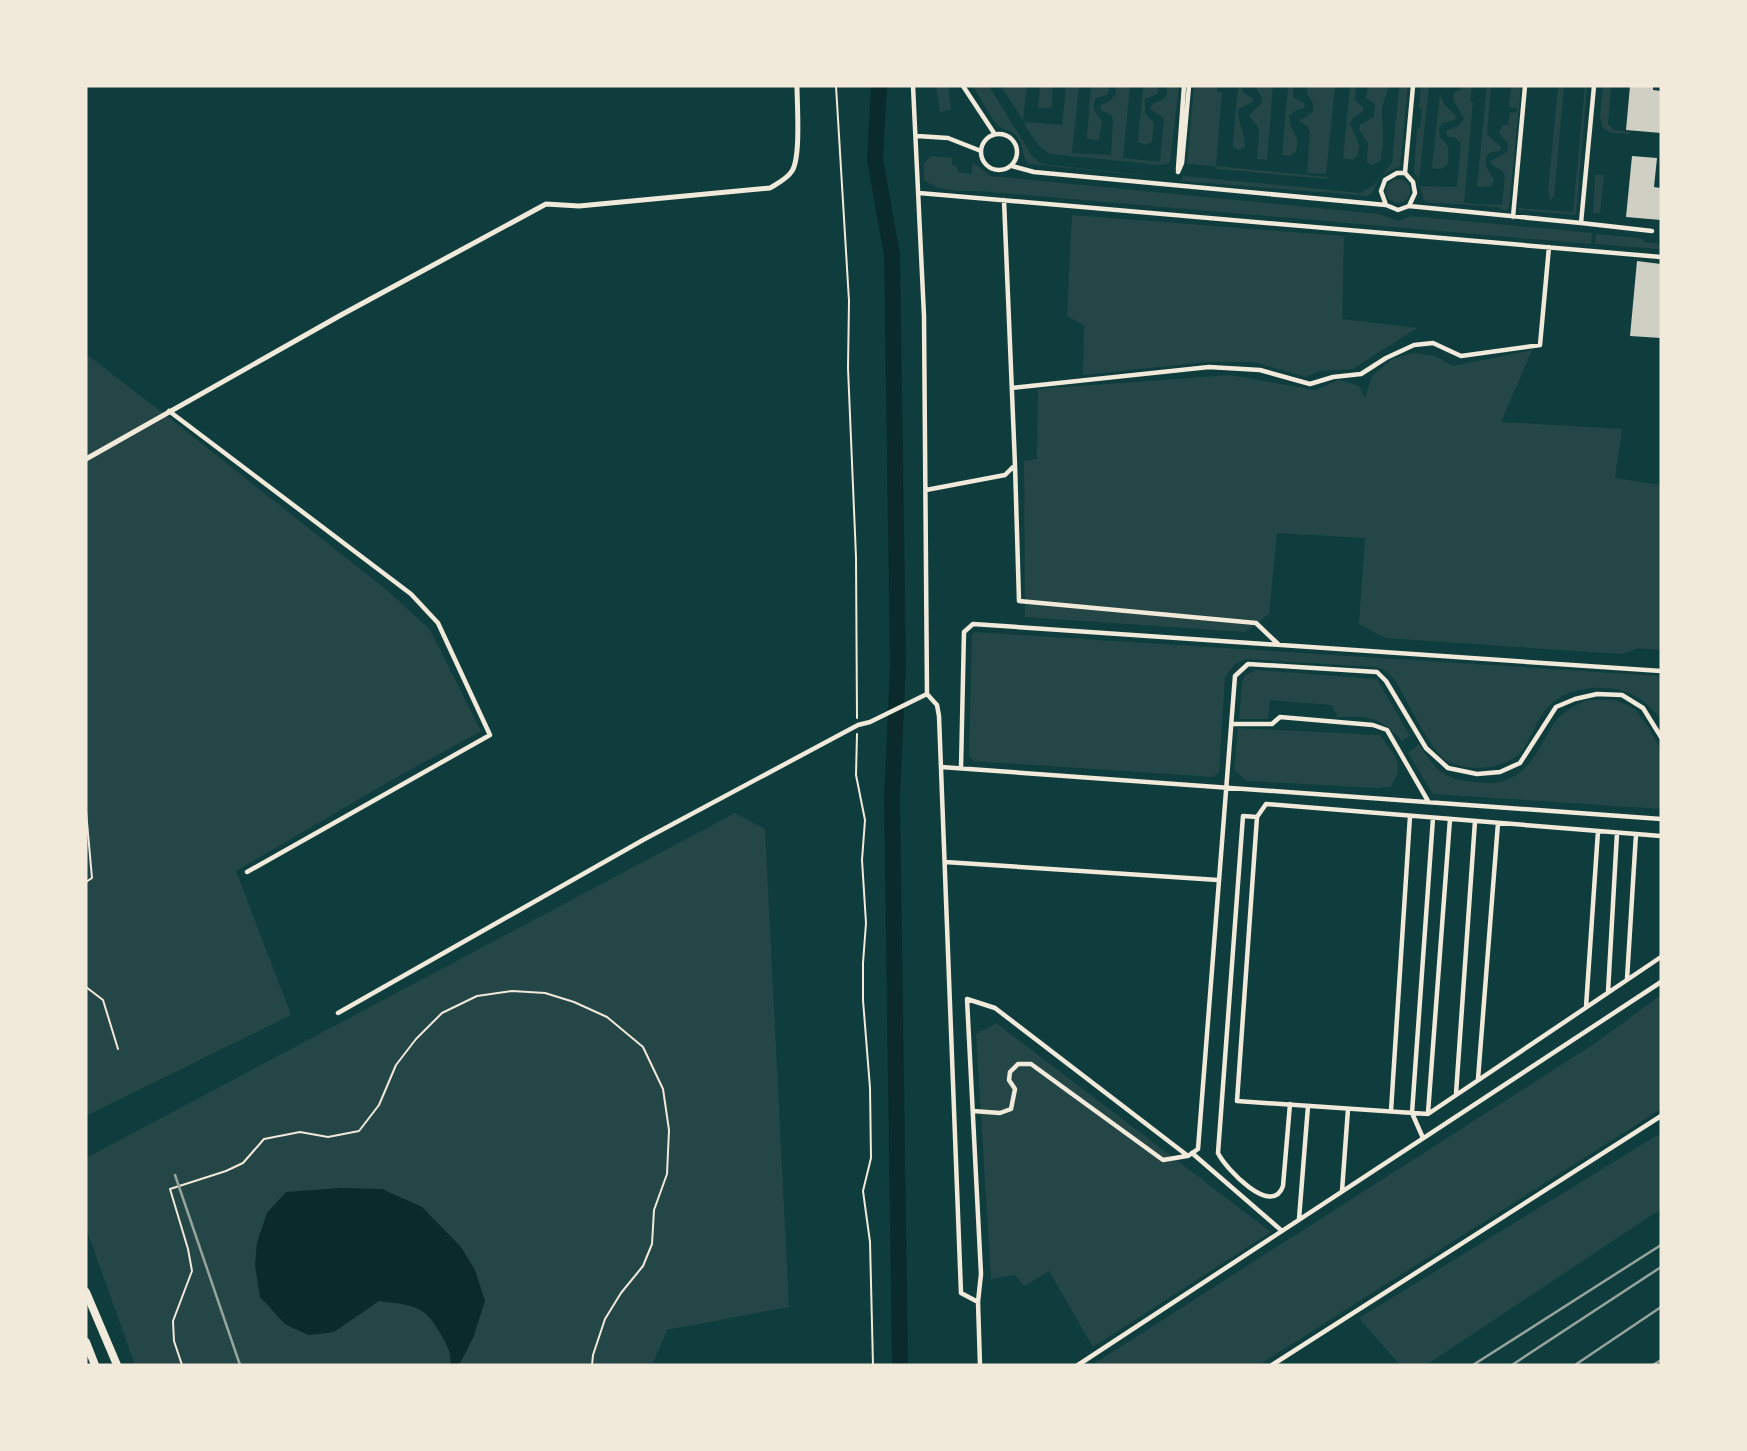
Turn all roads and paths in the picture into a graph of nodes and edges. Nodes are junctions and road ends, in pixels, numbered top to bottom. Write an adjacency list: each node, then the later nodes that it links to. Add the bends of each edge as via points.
1 (797, 86): 24 (street, via 794,169 770,188 579,206 546,204)
2 (913, 86): 10 (street)
3 (963, 86): 9 (street)
4 (1184, 86): 5 (street, via 1178,172)
5 (1189, 86)
6 (1413, 86): 13 (street)
7 (1525, 86): 18 (street)
8 (1594, 86): 19 (street)
9 (994, 133): 11 (street); 12 (street, via 1014,142 1017,157)
10 (917, 136): 11 (street, via 948,138); 14 (street)
11 (981, 151): 12 (street, via 989,167)
12 (1012, 166): 16 (street, via 1034,172)
13 (1405, 173): 16 (street, via 1390,176 1382,185); 17 (street, via 1415,193)
14 (919, 192): 15 (street); 27 (street)
15 (1004, 200): 21 (street); 23 (street)
16 (1386, 205): 17 (street, via 1398,210)
17 (1409, 206): 18 (street)
18 (1513, 217): 19 (street)
19 (1581, 222): 20 (street)
20 (1652, 231)
21 (1549, 247): 22 (street); 23 (street, via 1540,345 1461,356 1433,343 1414,345 1361,374 1310,384 1260,370 1209,367)
22 (1661, 257)
23 (1012, 388): 26 (street)
24 (169, 411): 25 (street); 50 (street, via 411,594 438,623 490,735)
25 (86, 459)
26 (1015, 465): 27 (street, via 1005,475); 28 (street, via 1019,601 1256,622)
27 (926, 490): 30 (street)
28 (1279, 645): 29 (street); 34 (street, via 973,624 964,632)
29 (1661, 671)
30 (927, 694): 33 (street, via 937,705); 59 (street, via 858,725 643,841)
31 (1231, 724): 32 (street, via 1235,676 1248,664 1377,672 1426,748 1448,768 1476,774 1500,772 1520,763 1556,707 1597,694 1622,695 1643,708); 35 (street); 36 (street, via 1272,724 1280,717 1387,730)
32 (1661, 737)
33 (941, 766): 34 (street); 49 (street)
34 (961, 768): 35 (street)
35 (1225, 787): 36 (street); 51 (street)
36 (1428, 802): 42 (street)
37 (86, 811): 52 (path, via 92,878)
38 (1410, 816): 39 (street, via 1266,804); 40 (street); 67 (street)
39 (1257, 817): 63 (street, via 1237,1101); 63 (street, via 1243,816 1218,1153 1224,1164 1263,1197 1273,1198 1283,1186)
40 (1433, 818): 41 (street); 68 (street)
41 (1450, 819): 43 (street); 69 (street)
42 (1661, 819)
43 (1475, 821): 44 (street); 62 (street)
44 (1498, 823): 45 (street); 61 (street)
45 (1598, 831): 46 (street); 58 (street)
46 (1617, 833): 47 (street); 57 (street)
47 (1636, 834): 48 (street); 54 (street)
48 (1661, 836)
49 (945, 862): 51 (street); 77 (street, via 961,1293)
50 (247, 872)
51 (1218, 880): 72 (street, via 1198,1149)
52 (86, 882)
53 (1661, 957): 54 (street)
54 (1627, 980): 57 (street)
55 (1661, 982): 71 (street)
56 (86, 987): 60 (path, via 103,1000)
57 (1608, 993): 58 (street)
58 (1586, 1007): 61 (street)
59 (338, 1013)
60 (118, 1049)
61 (1478, 1080): 62 (street)
62 (1456, 1095): 69 (street)
63 (1290, 1104): 64 (street)
64 (1308, 1106): 65 (street); 74 (street)
65 (1348, 1108): 67 (street); 73 (street)
66 (972, 1111): 72 (street, via 1011,1110 1015,1089 1010,1072 1018,1064 1031,1064 1163,1160); 72 (street, via 967,999 995,1008); 77 (street, via 981,1275)
67 (1391, 1111): 68 (street)
68 (1412, 1113): 69 (street); 71 (street)
69 (1428, 1114)
70 (1661, 1116): 85 (street)
71 (1423, 1138): 73 (street)
72 (1190, 1154): 75 (street)
73 (1342, 1191): 74 (street)
74 (1299, 1220): 75 (street)
75 (1282, 1231): 84 (street)
76 (86, 1292): 80 (highway)
77 (978, 1302): 83 (street)
78 (86, 1342): 79 (highway)
79 (95, 1365)
80 (117, 1365)
81 (182, 1365): 82 (path, via 173,1321 192,1271 170,1189 243,1163 264,1139 300,1132 328,1137 359,1131 379,1105 396,1065 442,1013 477,996 512,991 545,993 607,1017 643,1047 663,1090 669,1130 667,1174 654,1210 652,1244 643,1266 605,1319)
82 (592, 1365)
83 (980, 1365)
84 (1078, 1365)
85 (1272, 1365)

